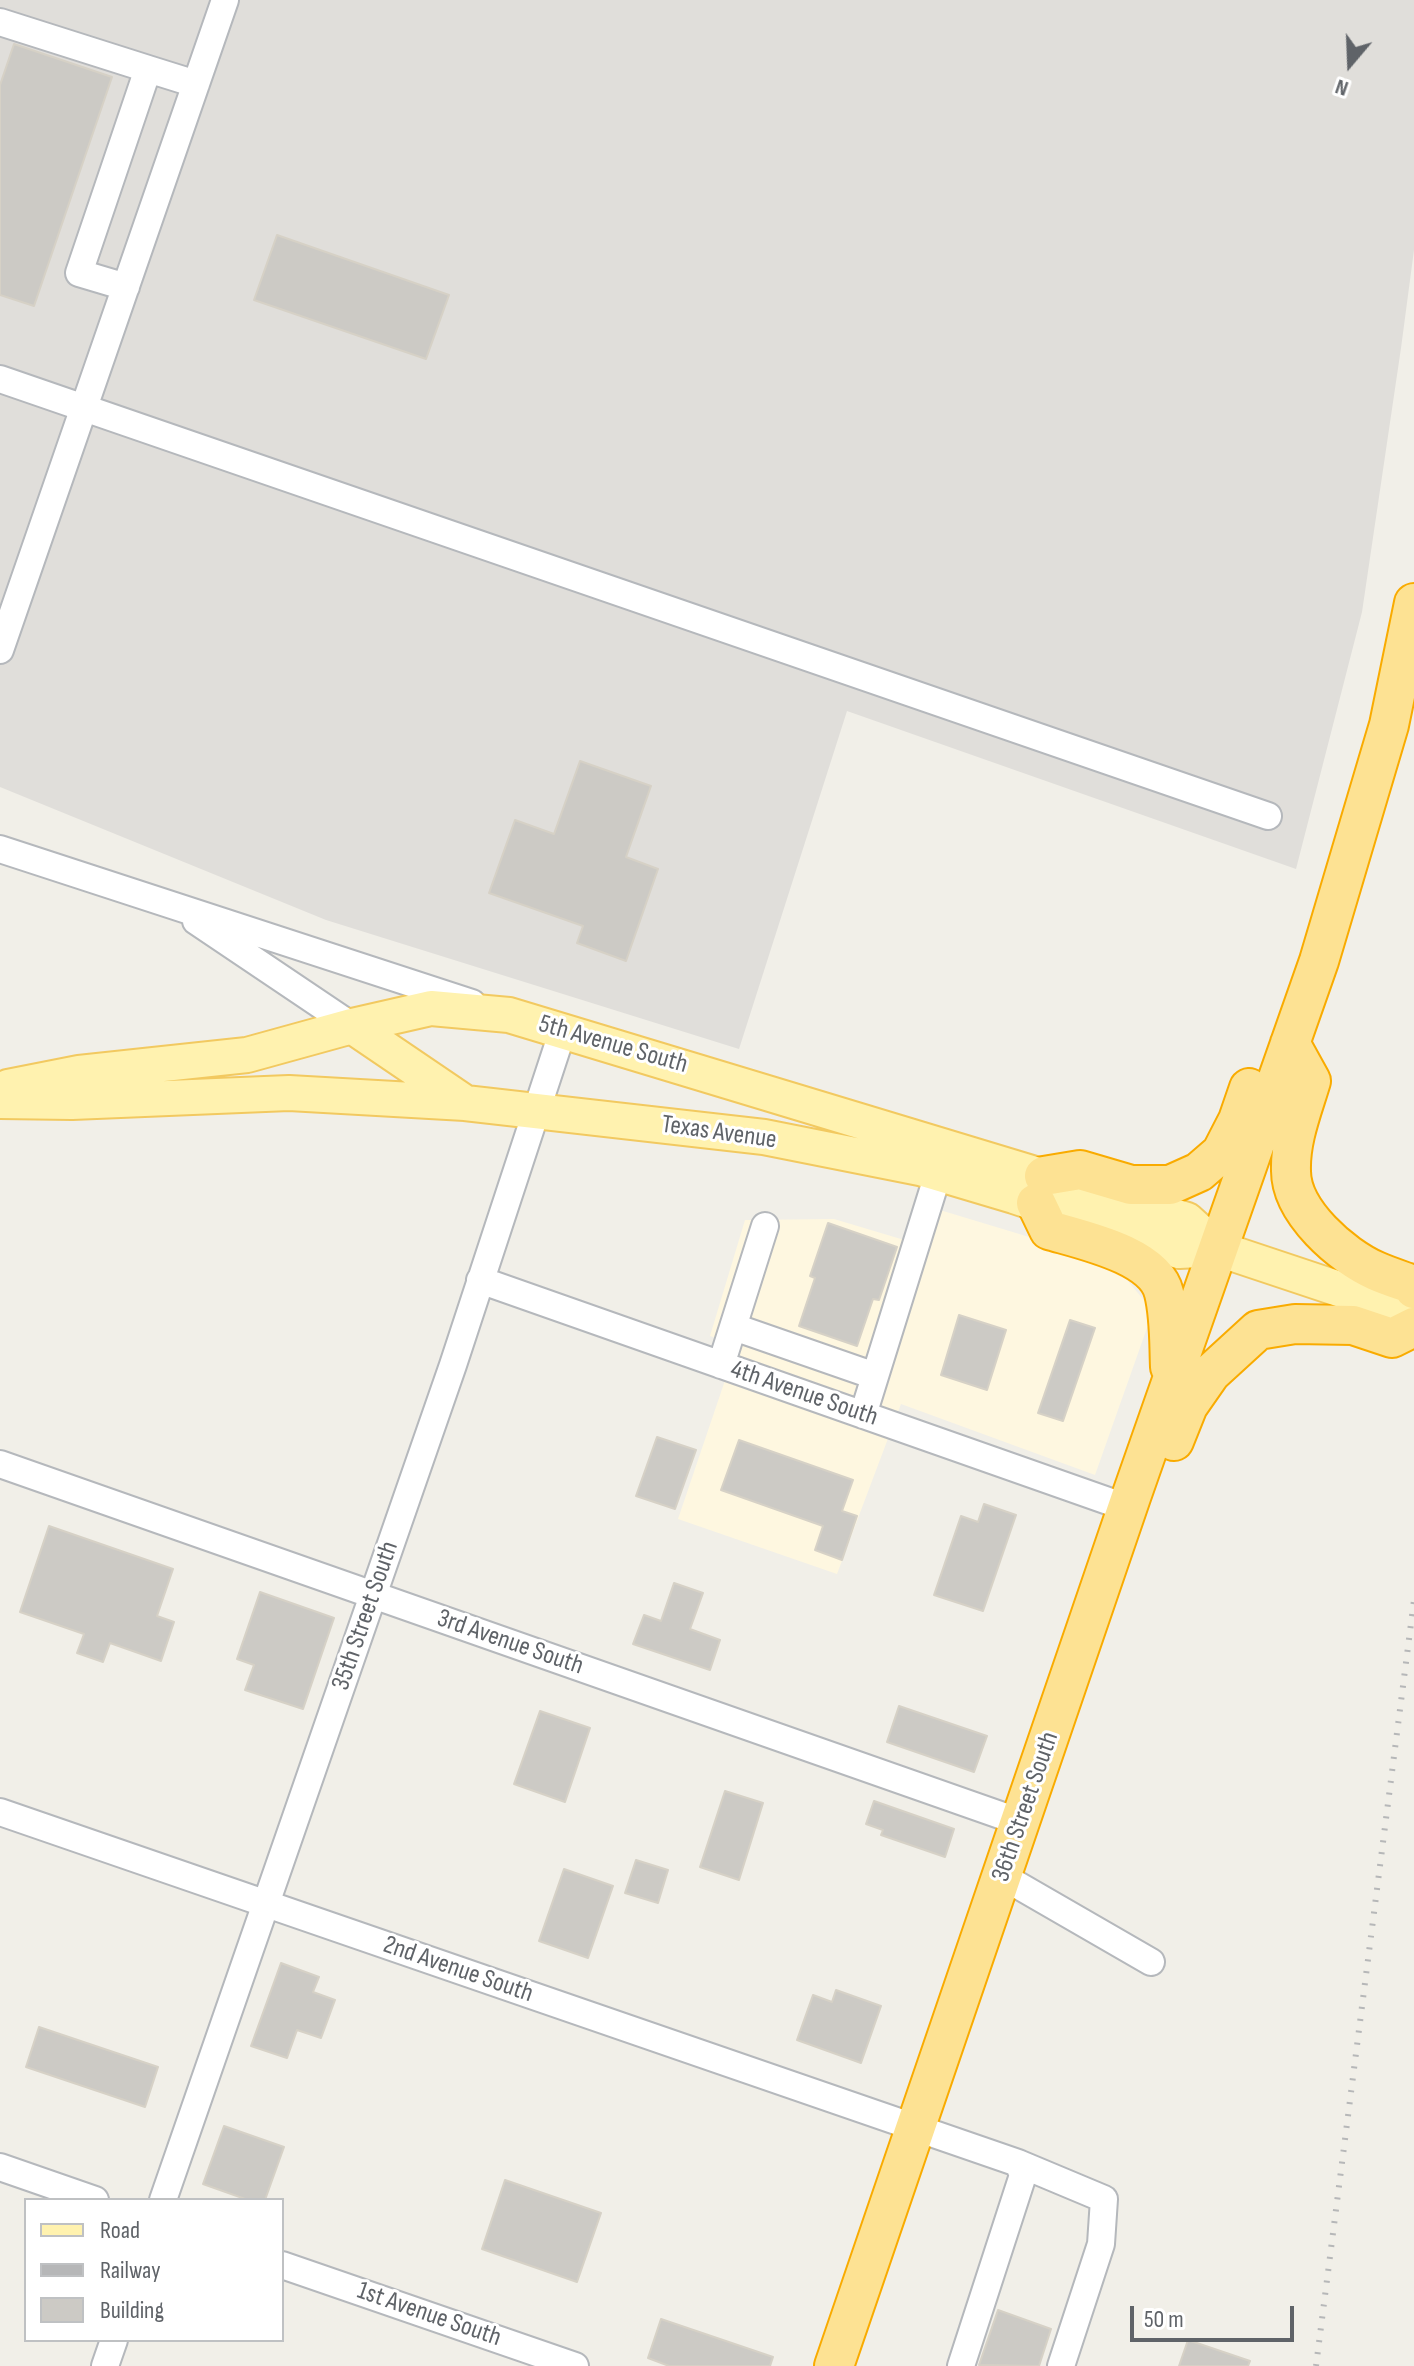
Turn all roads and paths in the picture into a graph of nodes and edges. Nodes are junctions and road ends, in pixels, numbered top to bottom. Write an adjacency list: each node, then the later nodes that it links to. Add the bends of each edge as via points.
1 (225, 0): 4 (street)
2 (0, 22): 3 (street)
3 (148, 69): 4 (street); 5 (street, via 79,273)
4 (196, 84): 5 (street)
5 (126, 287): 7 (street)
6 (0, 379): 7 (street)
7 (84, 408): 9 (street); 10 (street)
8 (1414, 603): 11 (highway)
9 (0, 650)
10 (1268, 816)
11 (1360, 830): 17 (highway, 36th Street South); 23 (highway, via 1308,912 1238,1120 1221,1153 1199,1172 1170,1185 1131,1185 1080,1170)
12 (0, 849): 13 (street, 5th Avenue South)
13 (166, 902): 14 (street, 5th Avenue South); 15 (street)
14 (509, 1015): 15 (main road, via 431,1008); 16 (main road, 5th Avenue South)
15 (352, 1026): 18 (main road, via 247,1055 79,1073); 20 (main road)
16 (563, 1030): 21 (street, 35th Street South); 23 (main road, 5th Avenue South)
17 (1290, 1043): 25 (highway, 36th Street South); 27 (highway, via 1311,1081 1292,1142 1290,1175 1301,1205 1347,1254)
18 (0, 1089)
19 (0, 1101): 20 (main road, Texas Avenue, via 289,1093)
20 (465, 1103): 21 (main road, Texas Avenue)
21 (536, 1111): 22 (main road, Texas Avenue, via 764,1137); 26 (street, 35th Street South)
22 (938, 1174): 23 (main road, Texas Avenue); 33 (street)
23 (1040, 1190): 25 (main road, 5th Avenue South, via 1187,1220); 34 (highway, via 1049,1230 1147,1266 1164,1289)
24 (765, 1226): 29 (street)
25 (1219, 1249): 28 (main road); 34 (highway, 36th Street South)
26 (480, 1280): 32 (street, 4th Avenue South); 40 (street, 35th Street South)
27 (1414, 1289)
28 (1414, 1314)
29 (734, 1327): 31 (street); 32 (street)
30 (1414, 1327): 39 (highway, via 1392,1338 1353,1325 1295,1324 1258,1330 1211,1373 1188,1406 1139,1545)
31 (812, 1354): 33 (street); 35 (street)
32 (721, 1365): 35 (street, 4th Avenue South)
33 (875, 1376): 36 (street)
34 (1171, 1387): 38 (highway, 36th Street South)
35 (799, 1392): 36 (street, 4th Avenue South)
36 (863, 1415): 38 (street, 4th Avenue South)
37 (0, 1464): 40 (street, 3rd Avenue South)
38 (1128, 1508): 39 (highway, 36th Street South)
39 (1102, 1583): 42 (highway, 36th Street South)
40 (373, 1595): 42 (street, 3rd Avenue South); 44 (street, 35th Street South)
41 (0, 1812): 44 (street, 2nd Avenue South)
42 (1020, 1822): 43 (highway, 36th Street South)
43 (1002, 1876): 45 (street); 46 (highway, 36th Street South)
44 (266, 1903): 46 (street, 2nd Avenue South); 50 (street, 35th Street South)
45 (1151, 1962)
46 (916, 2128): 47 (street, 2nd Avenue South); 55 (highway, 36th Street South)
47 (1018, 2163): 56 (street, via 1023,2175); 57 (street, 2nd Avenue South, via 1104,2199 1101,2244)
48 (0, 2167): 49 (street)
49 (89, 2198)
50 (164, 2198)
51 (284, 2266): 54 (street, 1st Avenue South)
52 (113, 2342): 53 (street)
53 (105, 2366)
54 (575, 2366)
55 (834, 2366)
56 (961, 2366)
57 (1061, 2366)

